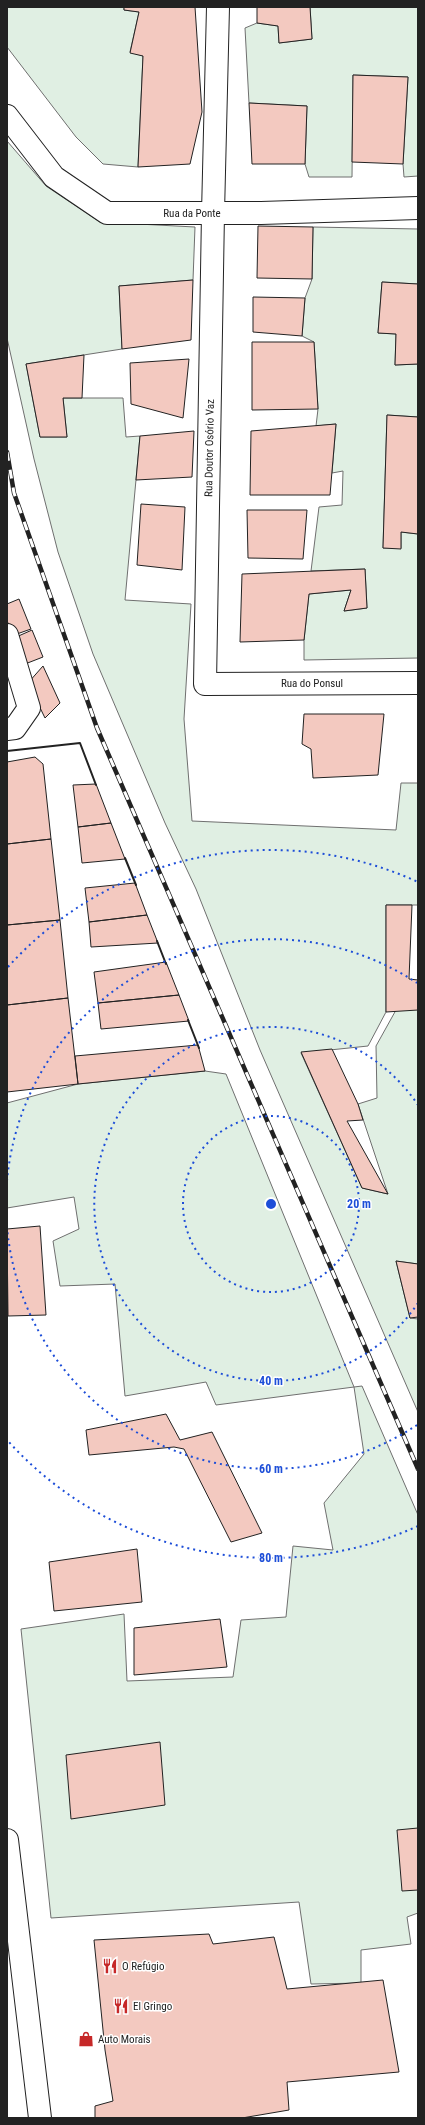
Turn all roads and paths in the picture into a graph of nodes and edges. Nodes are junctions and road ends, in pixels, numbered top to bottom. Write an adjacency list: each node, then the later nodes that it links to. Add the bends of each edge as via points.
1 (218, 7): 4 (street, Rua Doutor Osório Vaz)
2 (7, 116): 4 (street, Rua da Ponte, via 54,177 107,213)
3 (418, 208): 4 (street, Rua da Ponte)
4 (213, 213): 7 (street, Rua Doutor Osório Vaz)
5 (7, 635): 8 (street)
6 (418, 683): 7 (street, Rua do Ponsul)
7 (205, 684)
8 (15, 688): 9 (street, via 29,708 15,728)
9 (7, 729)
10 (7, 1840): 11 (street)
11 (40, 2118)

